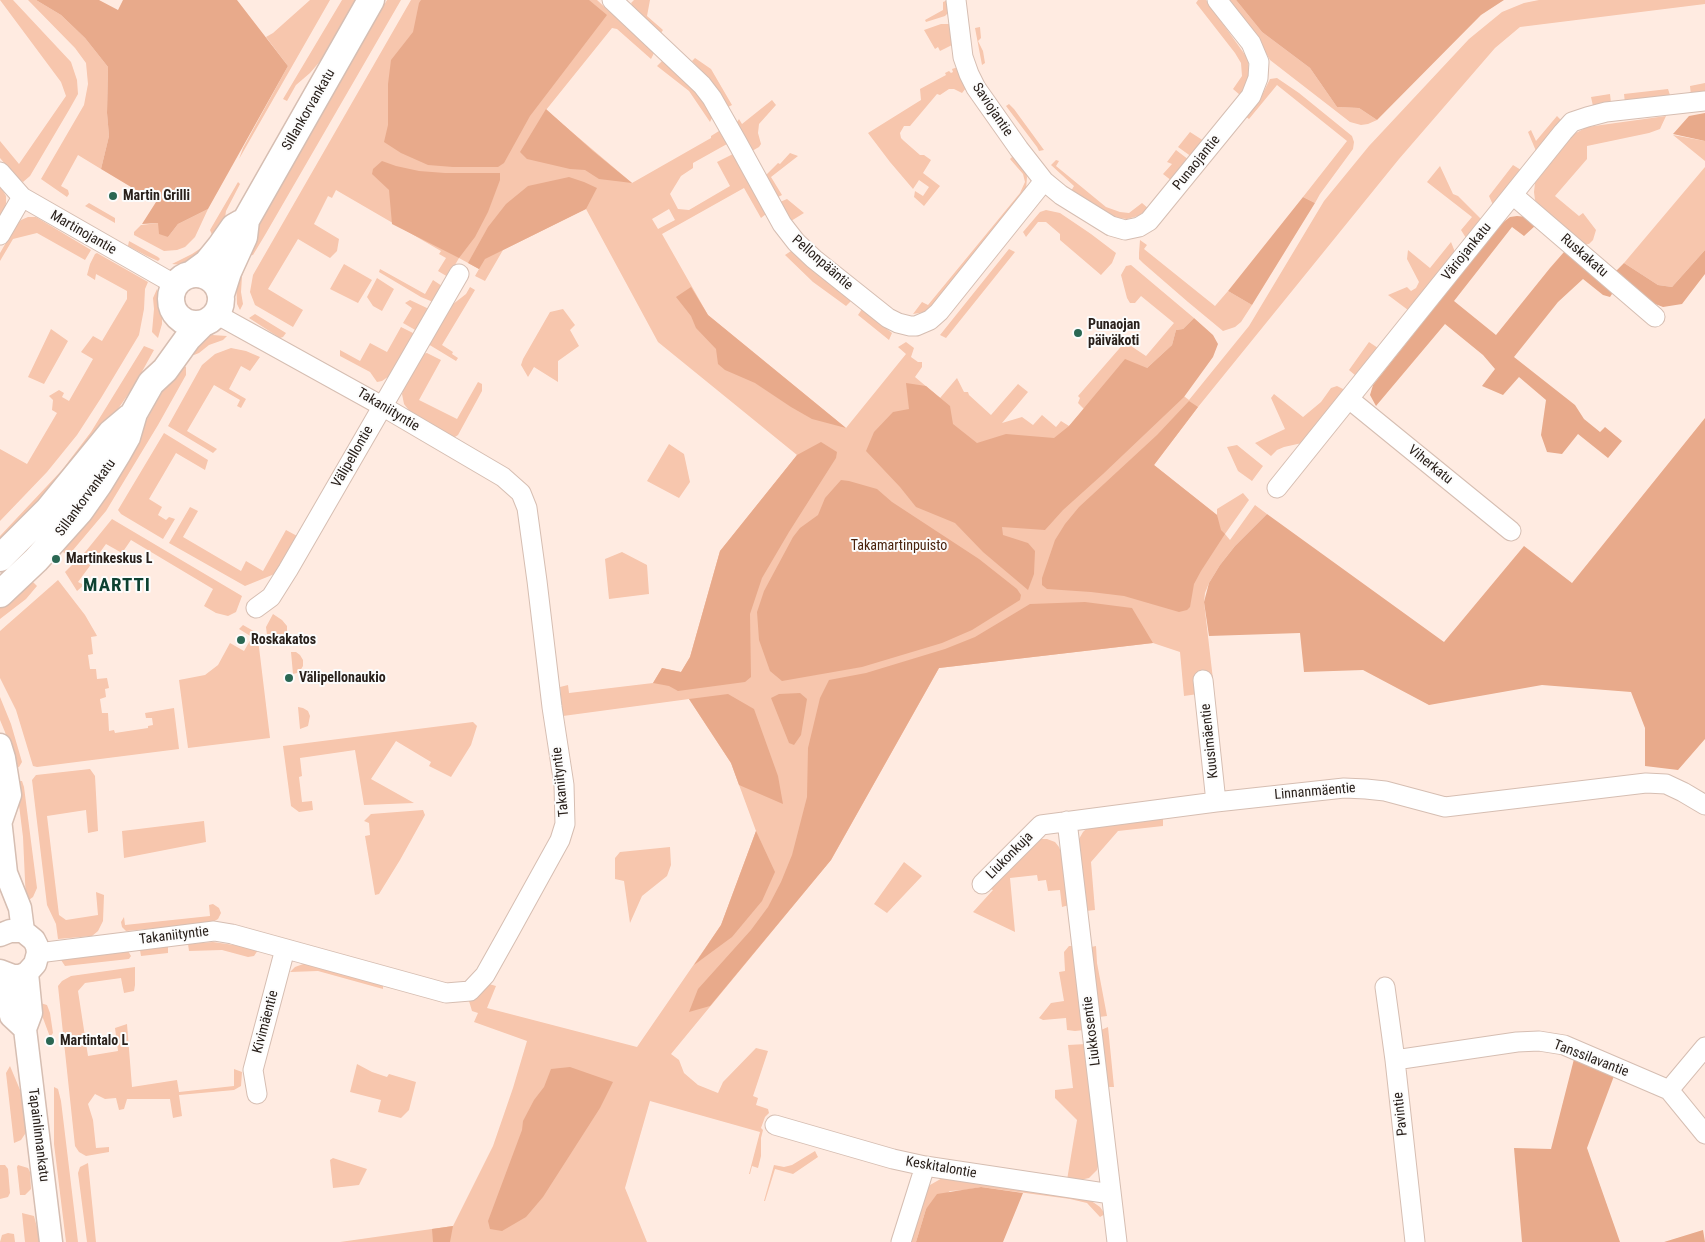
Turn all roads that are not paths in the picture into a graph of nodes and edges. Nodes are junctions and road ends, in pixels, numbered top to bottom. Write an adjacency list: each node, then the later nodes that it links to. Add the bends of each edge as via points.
1 (371, 0): 10 (main road, Sillankorvankatu)
2 (612, 0): 7 (street, Pellonpääntie, via 702,85 738,142 782,224 796,242 898,323 916,326 939,312)
3 (956, 0): 7 (street, Saviojantie, via 963,57 972,81)
4 (1217, 0): 7 (street, Punaojantie, via 1251,43 1259,62 1258,78 1251,96 1149,221 1125,230 1112,226)
5 (1705, 101): 8 (street, Väriojankatu, via 1606,112 1572,122)
6 (0, 172): 9 (street, Martinojantie)
7 (1044, 181)
8 (1513, 195): 15 (street, Ruskakatu); 17 (street, Väriojankatu)
9 (22, 197): 11 (street); 13 (street, Martinojantie)
10 (246, 220): 13 (main road, Sillankorvankatu, via 234,227 207,263); 14 (main road, Sillankorvankatu, via 244,236)
11 (0, 235)
12 (459, 274): 18 (street, Välipellontie)
13 (179, 287): 14 (main road, via 201,274 210,278 216,283); 14 (main road, via 174,312 181,319 194,324); 16 (main road, Sillankorvankatu, via 169,330 152,369)
14 (213, 310): 16 (main road, Sillankorvankatu); 18 (street, Takaniityntie)
15 (1654, 317)
16 (151, 383): 19 (main road, Sillankorvankatu)
17 (1349, 399): 20 (street, Väriojankatu); 21 (street, Viherkatu)
18 (382, 406): 24 (street, Välipellontie, via 280,584 271,597); 36 (street, Takaniityntie, via 503,477 521,493 527,508 538,581 564,785 565,824 560,840 485,974 470,991 446,993)
19 (134, 413): 22 (main road, Sillankorvankatu, via 111,433 48,510); 23 (main road, Sillankorvankatu, via 127,438 85,504 60,535)
20 (1277, 488)
21 (1511, 531)
22 (0, 558)
23 (0, 594)
24 (256, 608)
25 (1203, 680): 27 (street, Kuusimäentie)
26 (0, 745): 29 (street, via 10,795)
27 (1216, 802): 28 (street, Linnanmäentie, via 1351,788 1385,791 1445,807 1666,784); 30 (street, Linnanmäentie)
28 (1705, 805)
29 (1, 820): 31 (street)
30 (1067, 821): 32 (street, Liukonkuja, via 1041,825); 47 (street, Liukkosentie)
31 (6, 873): 33 (street); 34 (street, via 20,908)
32 (982, 884)
33 (0, 903)
34 (23, 931): 35 (street, via 10,930); 37 (street, via 34,940)
35 (0, 936)
36 (286, 949): 37 (street, Takaniityntie, via 214,931); 43 (street, Kivimäentie, via 253,1070)
37 (38, 953): 38 (street, Tapainlinnankatu, via 35,964)
38 (11, 973): 48 (street, Tapainlinnankatu, via 31,1013 25,1029)
39 (1385, 987): 41 (street, Pavintie)
40 (1705, 1047): 42 (street)
41 (1395, 1060): 42 (street, Tanssilavantie, via 1539,1041 1564,1045); 51 (street, Pavintie)
42 (1669, 1090): 45 (street, Tanssilavantie)
43 (257, 1094)
44 (775, 1125): 46 (street, Keskitalontie)
45 (1705, 1134)
46 (925, 1166): 47 (street, Keskitalontie); 49 (street)
47 (1111, 1194): 50 (street, Liukkosentie)
48 (51, 1242)
49 (902, 1242)
50 (1117, 1242)
51 (1415, 1242)

